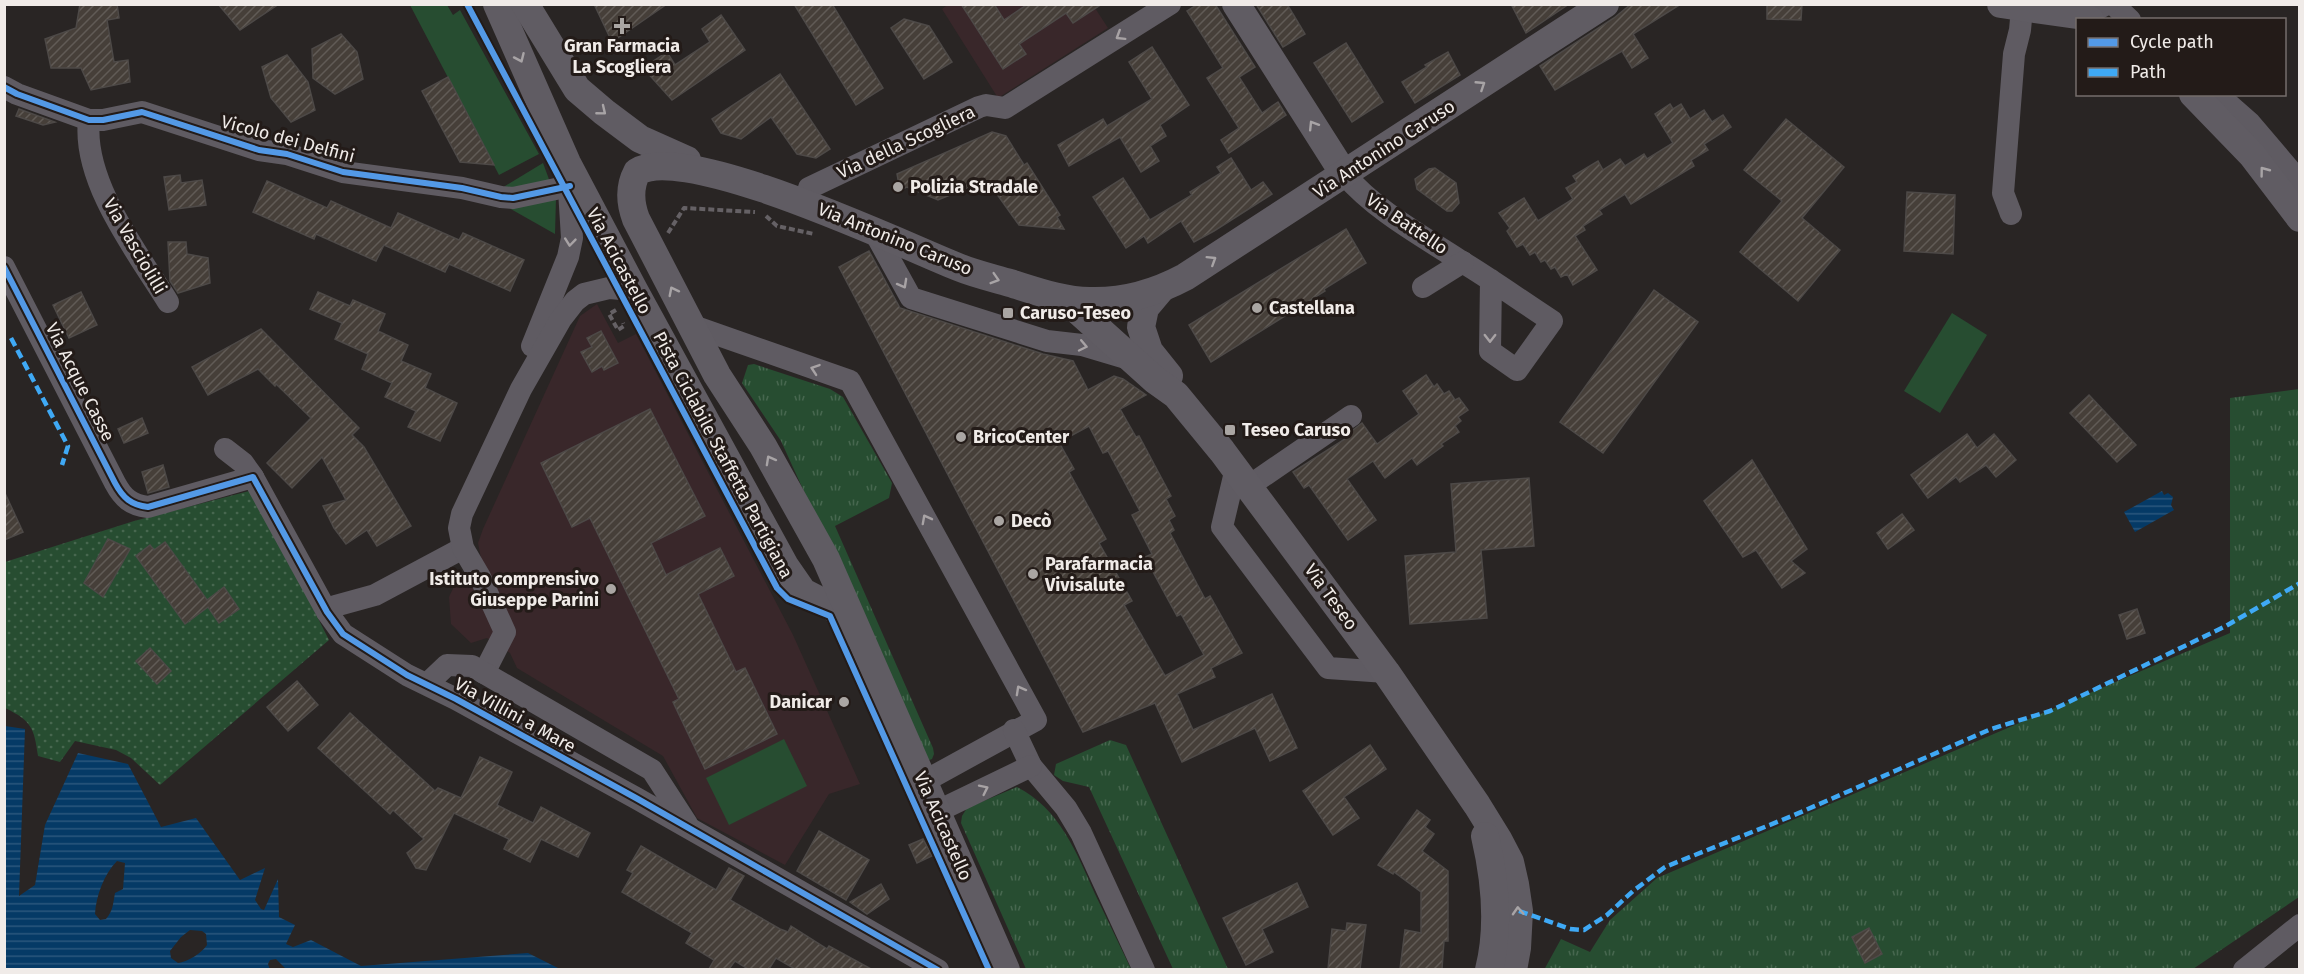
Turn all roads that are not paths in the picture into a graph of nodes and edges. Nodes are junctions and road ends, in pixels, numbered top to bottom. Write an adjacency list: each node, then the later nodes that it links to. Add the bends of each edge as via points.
1 (496, 4): 17 (main road, Via Acicastello, one-way to 17)
2 (525, 4): 11 (main road)
3 (537, 4): 11 (street)
4 (1170, 4): 20 (street, Via della Scogliera, one-way to 20, via 1005,108 986,105 969,112 809,188)
5 (1236, 4): 16 (main road, Via Battello, one-way to 5)
6 (1605, 4): 16 (main road, Via Antonino Caruso, one-way to 6)
7 (2113, 4): 10 (street)
8 (2012, 6): 9 (main road); 21 (street, via 2020,30 2014,54 2003,193)
9 (2094, 13)
10 (2128, 18)
11 (563, 68): 18 (main road, one-way to 18, via 577,89 640,139)
12 (4, 87): 15 (street, Vicolo dei Delfini)
13 (2195, 96): 22 (main road, one-way to 13, via 2252,155)
14 (2219, 96): 19 (street, via 2250,123)
15 (89, 120): 17 (street, Vicolo dei Delfini, via 142,112 343,172 501,197 513,198); 31 (street, Via Vasciolilli, via 87,136 99,181 113,213)
16 (1344, 174): 24 (street, Via Battello, via 1358,191 1392,218); 29 (main road, Via Antonino Caruso, one-way to 16)
17 (568, 175): 28 (main road, Via Acicastello); 34 (street, one-way to 34, via 572,238 568,257 532,346)
18 (724, 177): 20 (main road, Via Antonino Caruso); 32 (main road, Via Acicastello, one-way to 18, via 636,219 631,195 633,180 637,172 653,165)
19 (2300, 182)
20 (805, 202): 23 (main road, Via Antonino Caruso)
21 (2011, 214)
22 (2300, 218)
23 (875, 232): 30 (main road, Via Antonino Caruso, one-way to 30, via 961,268); 33 (street, one-way to 33, via 911,298 1047,341 1082,345)
24 (1463, 262): 26 (street, Via Battello); 27 (street)
25 (4, 267): 38 (street, Via Acque Casse, via 122,496 135,506 148,507)
26 (1491, 280): 26 (street, Via Battello, one-way to 26, via 1490,351 1517,370 1552,321)
27 (1423, 287)
28 (634, 290): 34 (street, via 609,288 584,294 575,301); 42 (main road, Via Acicastello, via 779,556)
29 (1161, 290): 30 (main road, via 1117,301); 35 (main road, via 1145,308 1141,327 1149,351 1167,373)
30 (1065, 299): 33 (main road)
31 (168, 302)
32 (690, 325): 40 (main road, Via Acicastello, one-way to 32); 48 (street, one-way to 32, via 1036,720 850,381)
33 (1133, 360): 35 (main road)
34 (521, 389): 41 (street, via 462,514 459,528)
35 (1176, 395): 39 (main road, Via Teseo)
36 (1352, 416): 39 (street)
37 (225, 449): 38 (street, Via Villini a Mare)
38 (253, 477): 43 (street, Via Villini a Mare)
39 (1243, 477): 44 (main road, Via Teseo); 44 (street, via 1221,527 1328,668)
40 (787, 490): 42 (main road, via 824,576 819,590); 46 (main road, Via Acicastello, via 826,559)
41 (463, 548): 43 (street, via 375,595); 45 (street, via 505,632)
42 (803, 592): 46 (main road, Via Acicastello, via 836,609)
43 (327, 612): 47 (street, Via Villini a Mare, via 343,634)
44 (1386, 672): 51 (main road, Via Teseo)
45 (484, 673): 47 (street, via 472,666 447,665); 53 (street, via 652,771)
46 (879, 682): 50 (main road, Via Acicastello)
47 (428, 684): 53 (street, Via Villini a Mare)
48 (1014, 730): 49 (street); 50 (street)
49 (1031, 766): 52 (street, one-way to 49); 57 (street, via 1081,833)
50 (923, 782): 52 (main road, Via Acicastello)
51 (1477, 805): 58 (main road, via 1494,894 1495,931); 59 (main road, Via Teseo, one-way to 51, via 1519,911 1515,884 1510,862)
52 (936, 812): 56 (main road, Via Acicastello)
53 (691, 830): 55 (street, Via Villini a Mare)
54 (2300, 925): 60 (street)
55 (938, 969)
56 (1006, 969)
57 (1144, 969)
58 (1489, 969)
59 (1513, 969)
60 (2244, 969)

